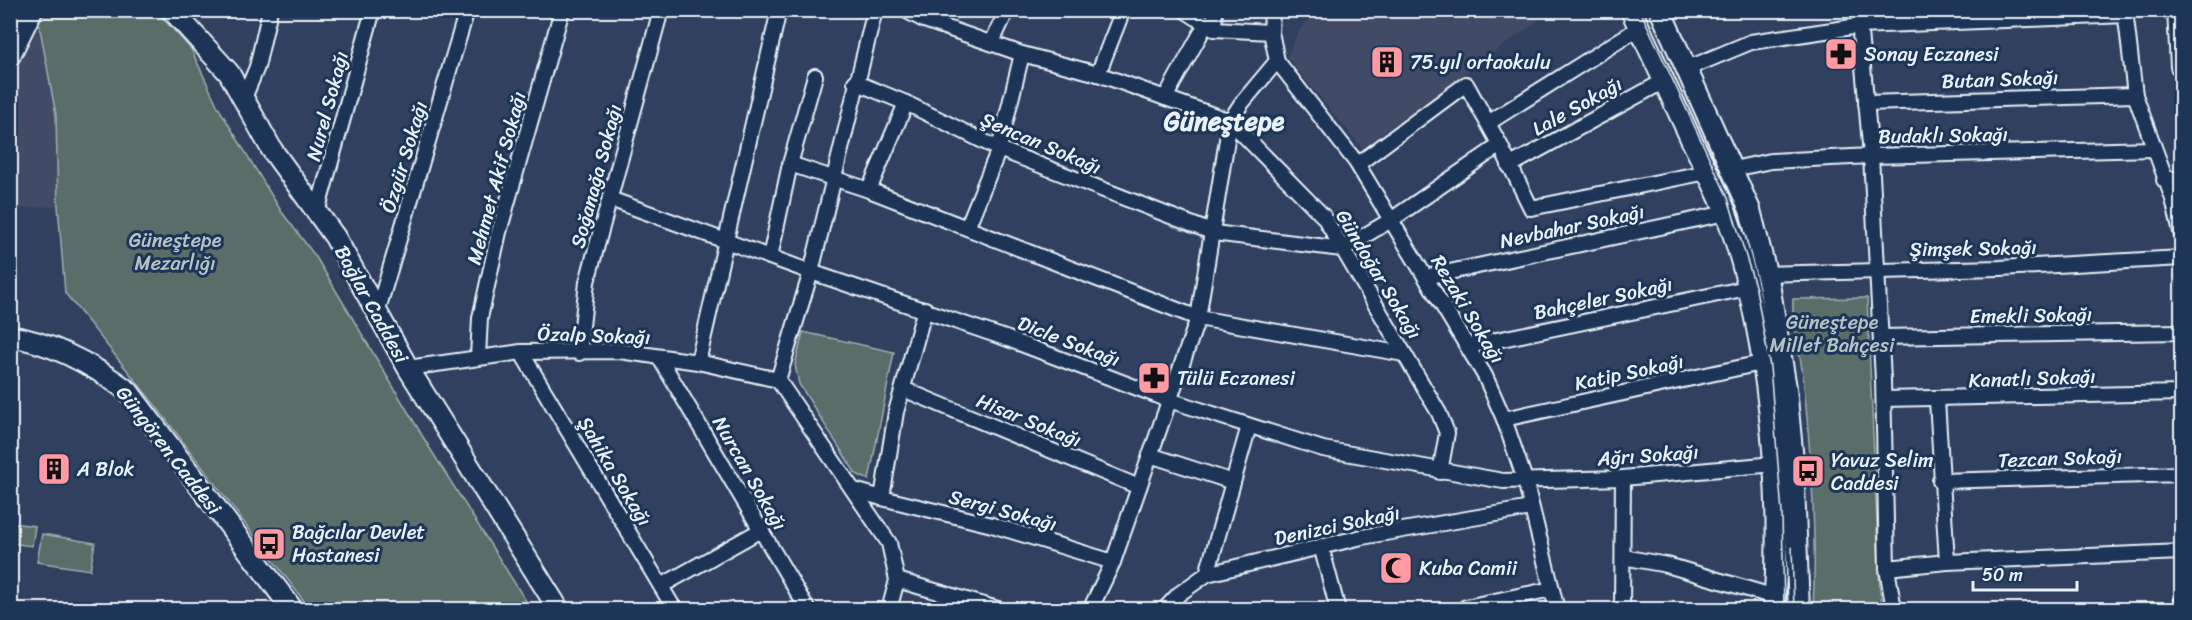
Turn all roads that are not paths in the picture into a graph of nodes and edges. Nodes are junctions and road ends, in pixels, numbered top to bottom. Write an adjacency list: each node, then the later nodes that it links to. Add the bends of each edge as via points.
1 (172, 10): 36 (main road, Bağlar Caddesi, via 229,73)
2 (270, 10): 36 (street, via 257,67)
3 (373, 10): 56 (street, Nurel Sokağı)
4 (467, 10): 72 (street, Özgür Sokağı)
5 (562, 10): 81 (street, Mehmet Akif Sokağı, via 499,232 480,318)
6 (661, 10): 55 (street, Soğanağa Sokağı)
7 (778, 10): 62 (street)
8 (875, 10): 34 (street)
9 (905, 10): 20 (street)
10 (1007, 10): 25 (street)
11 (1123, 10): 31 (street)
12 (1184, 10): 23 (street)
13 (1215, 10): 23 (street)
14 (1272, 10): 24 (street, Rezaki Sokağı)
15 (1660, 10): 30 (main road)
16 (1858, 10): 22 (street)
17 (2175, 10): 29 (street)
18 (2126, 13): 22 (street); 35 (street)
19 (30, 14): 27 (main road)
20 (925, 15): 25 (street)
21 (1635, 19): 33 (main road); 41 (street)
22 (1859, 26): 30 (street, via 1751,42); 39 (street)
23 (1210, 27): 24 (street); 37 (street)
24 (1270, 32): 28 (street, Rezaki Sokağı)
25 (992, 42): 26 (street)
26 (1022, 54): 31 (street); 43 (street)
27 (10, 55)
28 (1277, 61): 40 (street); 47 (street, Rezaki Sokağı)
29 (2181, 67)
30 (1686, 69): 49 (main road)
31 (1098, 74): 37 (street)
32 (815, 76): 46 (street)
33 (1664, 81): 48 (street, Lale Sokağı); 50 (main road)
34 (855, 82): 38 (street, Şencan Sokağı); 53 (street)
35 (2136, 95): 39 (street, Butan Sokağı); 44 (street)
36 (244, 98): 56 (main road, Bağlar Caddesi, via 273,150)
37 (1165, 98): 40 (street)
38 (906, 103): 43 (street, Şencan Sokağı); 54 (street)
39 (1866, 103): 45 (street)
40 (1230, 121): 60 (street); 63 (street, Gündoğar Sokağı, via 1324,217)
41 (1488, 123): 42 (street); 47 (street, via 1466,84)
42 (1500, 145): 48 (street); 58 (street)
43 (999, 149): 59 (street); 60 (street, Şencan Sokağı)
44 (2154, 149): 45 (street, Budaklı Sokağı); 52 (street)
45 (1871, 156): 49 (street, Budaklı Sokağı, via 1771,161); 66 (street)
46 (790, 164): 53 (street); 64 (street)
47 (1358, 164): 58 (street, Rezaki Sokağı)
48 (1509, 166): 50 (street, via 1531,208)
49 (1733, 169): 68 (main road, via 1750,210)
50 (1707, 172): 57 (main road)
51 (2181, 178): 52 (street)
52 (2164, 180): 61 (street)
53 (834, 181): 54 (street); 67 (street)
54 (869, 190): 59 (street)
55 (610, 199): 62 (street, Dicle Sokağı); 79 (street, Soğanağa Sokağı, via 587,282)
56 (317, 212): 72 (main road, Bağlar Caddesi)
57 (1725, 213): 69 (street, Nevbahar Sokağı); 70 (main road)
58 (1391, 220): 63 (street); 69 (street, Rezaki Sokağı)
59 (967, 228): 73 (street)
60 (1214, 233): 63 (street, Şencan Sokağı); 73 (street)
61 (2181, 236)
62 (727, 242): 64 (street, Dicle Sokağı); 83 (street)
63 (1342, 249): 80 (street, Gündoğar Sokağı)
64 (770, 256): 67 (street, Dicle Sokağı)
65 (2181, 258): 66 (street, Şimşek Sokağı)
66 (1877, 270): 68 (street, Şimşek Sokağı); 76 (street)
67 (811, 272): 71 (street, Dicle Sokağı); 86 (street)
68 (1766, 274): 132 (main road, via 1787,398)
69 (1426, 277): 77 (street, Rezaki Sokağı)
70 (1747, 288): 77 (street, Bahçeler Sokağı); 84 (main road)
71 (925, 309): 87 (street); 90 (street, Dicle Sokağı)
72 (377, 313): 85 (main road, Bağlar Caddesi)
73 (1198, 318): 80 (street); 90 (street)
74 (2181, 332): 76 (street, Emekli Sokağı)
75 (10, 336): 117 (main road, Güngören Caddesi, via 36,340 106,374 128,391)
76 (1881, 337): 89 (street)
77 (1467, 346): 92 (street, Rezaki Sokağı)
78 (521, 352): 79 (street, Özalp Sokağı); 81 (street, Özalp Sokağı); 115 (street, Şahika Sokağı)
79 (579, 353): 82 (street, Özalp Sokağı, via 618,351)
80 (1404, 354): 96 (street, Gündoğar Sokağı, via 1447,433)
81 (478, 357): 85 (street, Özalp Sokağı)
82 (659, 357): 83 (street, Özalp Sokağı); 106 (street, Nurcan Sokağı)
83 (698, 362): 86 (street, Özalp Sokağı)
84 (1761, 363): 92 (street, Katip Sokağı); 95 (main road)
85 (408, 368): 122 (main road, Bağlar Caddesi)
86 (778, 380): 103 (street)
87 (903, 389): 102 (street, Hisar Sokağı); 104 (street)
88 (2181, 393): 91 (street, Kanatlı Sokağı)
89 (1884, 399): 91 (street, Kanatlı Sokağı); 112 (street)
90 (1169, 400): 93 (street, Dicle Sokağı); 94 (street)
91 (1937, 400): 100 (street)
92 (1504, 419): 99 (street, Rezaki Sokağı)
93 (1249, 426): 96 (street, Dicle Sokağı, via 1323,449); 101 (street)
94 (1150, 455): 101 (street); 102 (street)
95 (1774, 464): 98 (street, Ağrı Sokağı); 119 (main road)
96 (1440, 472): 99 (street, Dicle Sokağı, via 1503,481)
97 (2181, 474): 100 (street, Tezcan Sokağı)
98 (1623, 478): 99 (street, Ağrı Sokağı); 109 (street)
99 (1525, 480): 105 (street, Rezaki Sokağı)
100 (1941, 481): 111 (street)
101 (1233, 482): 113 (street)
102 (1140, 487): 110 (street)
103 (854, 490): 104 (street, Sergi Sokağı); 114 (street, via 888,543)
104 (882, 498): 110 (street, Sergi Sokağı, via 992,525)
105 (1531, 508): 107 (street, Denizci Sokağı); 116 (street, Rezaki Sokağı)
106 (761, 530): 115 (street); 124 (street, Nurcan Sokağı)
107 (1321, 546): 113 (street, Denizci Sokağı); 129 (street)
108 (2181, 552): 111 (street)
109 (1623, 557): 119 (street, via 1666,565); 131 (street)
110 (1113, 562): 127 (street)
111 (1947, 562): 112 (street)
112 (1887, 568): 133 (street)
113 (1207, 574): 128 (street, Denizci Sokağı)
114 (897, 580): 125 (street); 126 (street)
115 (661, 586): 123 (street, Şahika Sokağı)
116 (1552, 589): 120 (street); 130 (street, Rezaki Sokağı)
117 (277, 600): 121 (main road, Güngören Caddesi)
118 (2181, 601): 134 (street)
119 (1774, 603)
120 (1466, 607)
121 (293, 609)
122 (559, 609)
123 (675, 609)
124 (808, 609)
125 (889, 609)
126 (999, 609)
127 (1090, 609)
128 (1164, 609)
129 (1338, 609)
130 (1557, 609)
131 (1622, 609)
132 (1799, 609)
133 (1894, 609)
134 (2179, 609)

